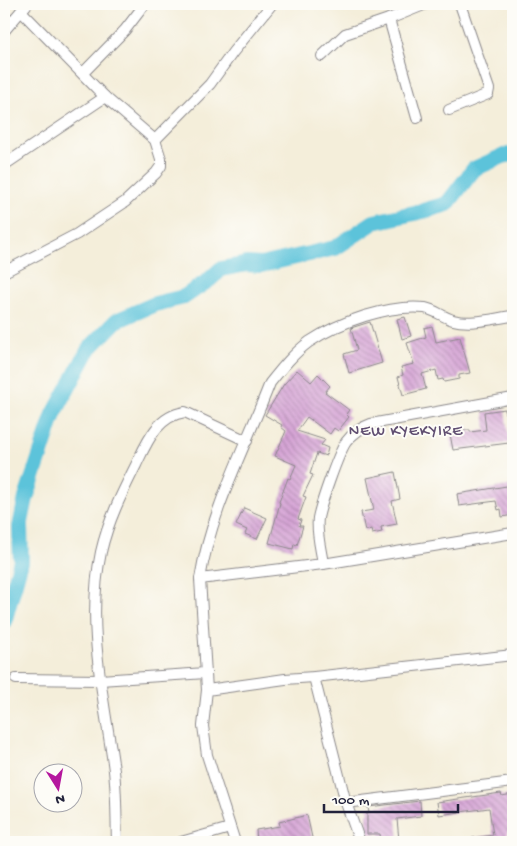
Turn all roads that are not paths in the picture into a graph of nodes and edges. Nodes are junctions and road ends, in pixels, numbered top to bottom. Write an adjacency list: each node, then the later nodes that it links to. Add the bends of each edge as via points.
1 (145, 4): 9 (street, via 125,30)
2 (272, 4): 13 (street, via 210,84)
3 (426, 4): 6 (street)
4 (460, 4): 11 (street, via 489,89 488,94 481,98)
5 (24, 8): 7 (street); 9 (street)
6 (389, 19): 8 (street, via 345,34); 12 (street)
7 (4, 31)
8 (322, 56)
9 (83, 73): 10 (street)
10 (105, 97): 13 (street); 14 (street)
11 (449, 110)
12 (417, 118)
13 (155, 140): 15 (street, via 161,166 125,202 77,234)
14 (4, 165)
15 (4, 272)
16 (513, 316): 18 (street, via 468,322 453,320 426,308 408,308 374,313 331,329 290,358 270,383)
17 (513, 398): 20 (street, via 360,428 345,444 318,518)
18 (247, 441): 21 (street, via 217,510); 26 (street, via 185,412 167,418 150,435 110,519 101,552 94,614)
19 (513, 532): 20 (street)
20 (323, 564): 21 (street)
21 (200, 579): 23 (street)
22 (513, 655): 24 (street)
23 (206, 673): 26 (street); 27 (street)
24 (314, 677): 27 (street); 29 (street)
25 (16, 679): 26 (street)
26 (100, 680): 31 (street, via 114,766)
27 (207, 690): 30 (street, via 203,726 207,755)
28 (513, 782): 29 (street)
29 (346, 803): 34 (street)
30 (230, 828): 32 (street); 33 (street)
31 (117, 842)
32 (181, 842)
33 (235, 842)
34 (360, 842)

